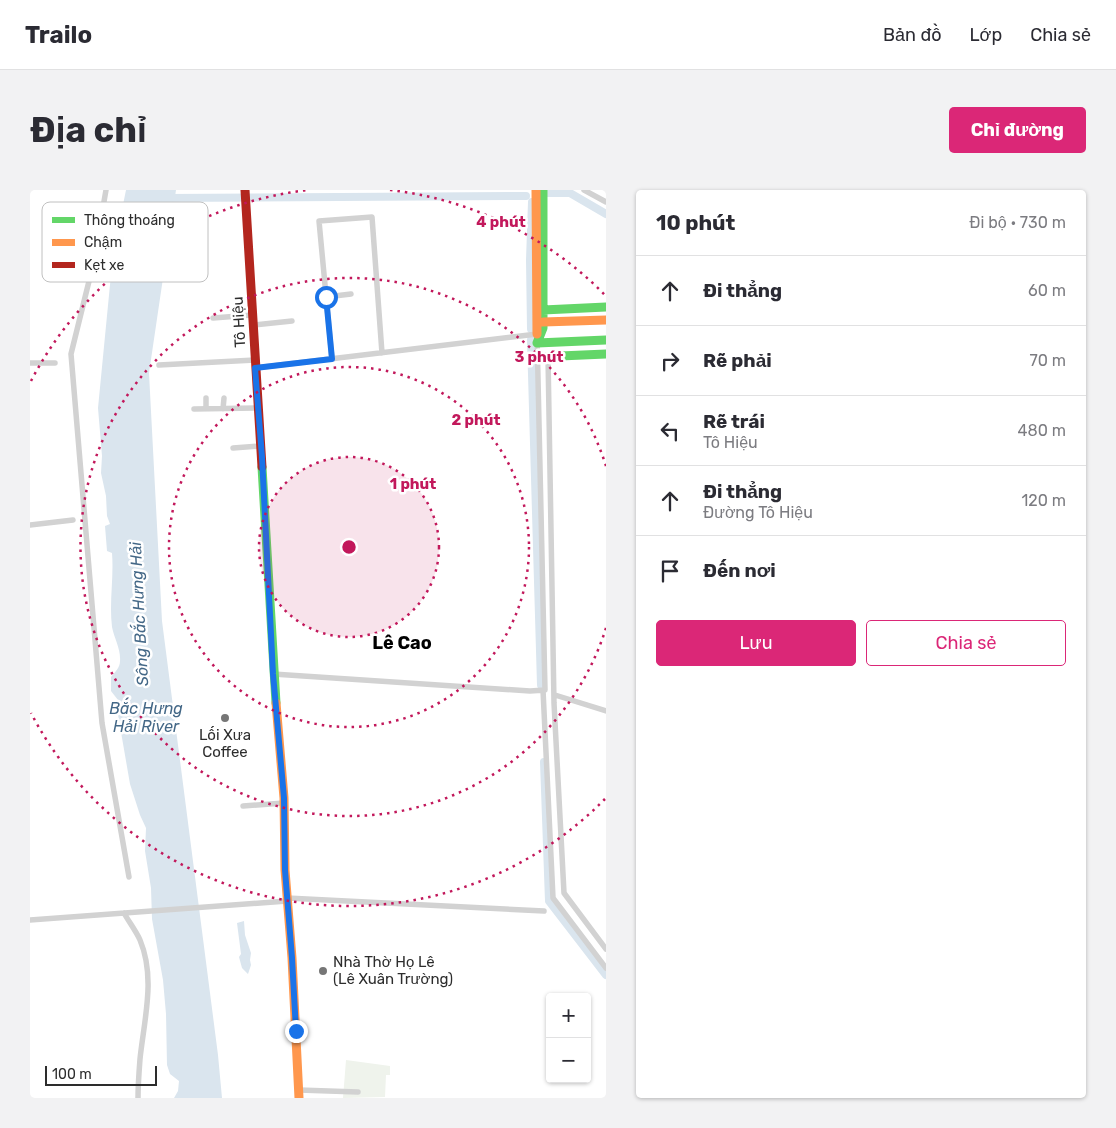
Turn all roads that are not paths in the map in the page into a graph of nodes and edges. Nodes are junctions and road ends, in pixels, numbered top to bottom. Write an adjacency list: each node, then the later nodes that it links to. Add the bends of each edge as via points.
1 (245, 190): 11 (main road, Tô Hiệu)
2 (536, 190): 17 (main road)
3 (543, 190): 10 (main road)
4 (584, 190): 5 (street)
5 (606, 202)
6 (89, 282): 46 (street, via 71,354 102,723)
7 (351, 294): 8 (street)
8 (326, 297): 19 (street, via 319,221 372,217); 23 (street)
9 (606, 307): 10 (main road)
10 (543, 310): 15 (main road)
11 (252, 315): 12 (street); 16 (main road, Tô Hiệu)
12 (213, 318)
13 (606, 320): 15 (main road)
14 (292, 321): 16 (street)
15 (543, 322): 17 (main road)
16 (253, 325): 26 (main road, Tô Hiệu)
17 (537, 338): 18 (main road); 19 (street); 22 (street)
18 (606, 340)
19 (382, 353): 23 (street)
20 (606, 354): 21 (main road)
21 (548, 356): 22 (main road); 40 (street)
22 (537, 357): 39 (street)
23 (332, 359): 26 (street)
24 (30, 363): 25 (street)
25 (55, 363)
26 (255, 364): 27 (street); 30 (main road, Tô Hiệu)
27 (159, 366)
28 (206, 398): 32 (street)
29 (224, 398): 33 (street)
30 (258, 408): 33 (street); 34 (main road, Tô Hiệu)
31 (194, 409): 32 (street)
32 (206, 409): 33 (street)
33 (223, 409)
34 (261, 446): 35 (street); 38 (main road, Tô Hiệu)
35 (233, 448)
36 (73, 520): 37 (street)
37 (30, 525)
38 (273, 674): 41 (street); 44 (main road, Tô Hiệu)
39 (545, 683): 40 (street); 41 (street)
40 (554, 683): 42 (street)
41 (543, 690): 52 (street, via 553,898)
42 (554, 695): 43 (street); 51 (street, via 564,893)
43 (606, 711)
44 (284, 803): 45 (street); 47 (main road, Tô Hiệu)
45 (243, 806)
46 (129, 877)
47 (287, 899): 48 (street); 49 (street); 54 (main road, Tô Hiệu)
48 (544, 911)
49 (124, 913): 50 (street); 55 (street, via 140,940 148,984)
50 (30, 920)
51 (606, 949)
52 (606, 968)
53 (358, 1092): 54 (street)
54 (299, 1094)
55 (138, 1098)

